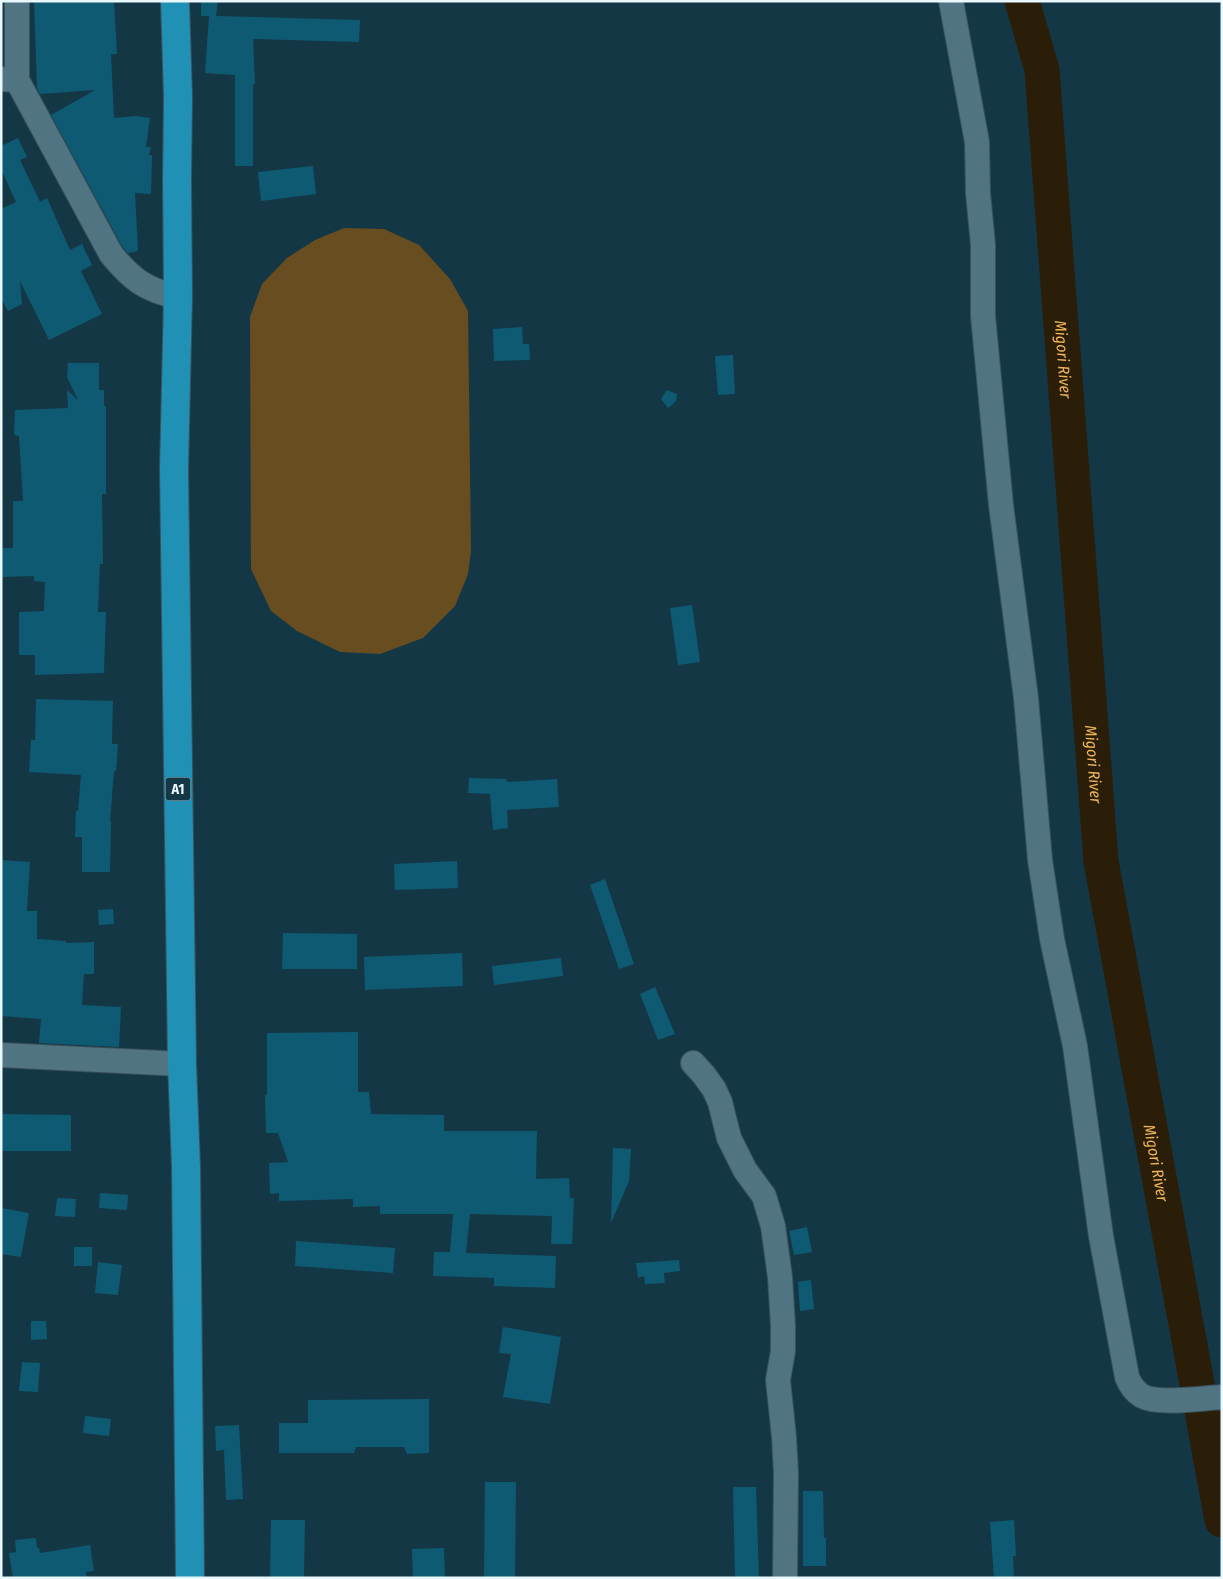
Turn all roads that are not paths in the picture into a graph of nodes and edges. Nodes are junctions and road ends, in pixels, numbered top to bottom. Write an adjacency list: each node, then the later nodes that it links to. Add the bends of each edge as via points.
1 (17, 1): 4 (street)
2 (175, 1): 5 (highway, A1)
3 (951, 1): 9 (street, via 977,142 984,245 983,316 1001,505 1026,698 1040,860 1052,939 1075,1046 1101,1236 1127,1377 1131,1386 1149,1398)
4 (9, 79): 5 (street, via 120,266 144,286)
5 (178, 297): 8 (highway, A1, via 174,469)
6 (1, 1055): 8 (street)
7 (693, 1063): 11 (street, via 720,1102 729,1138 745,1170 764,1196 773,1226 783,1326 778,1380 786,1473)
8 (182, 1064): 10 (highway, A1)
9 (1222, 1397)
10 (190, 1578)
11 (785, 1578)

